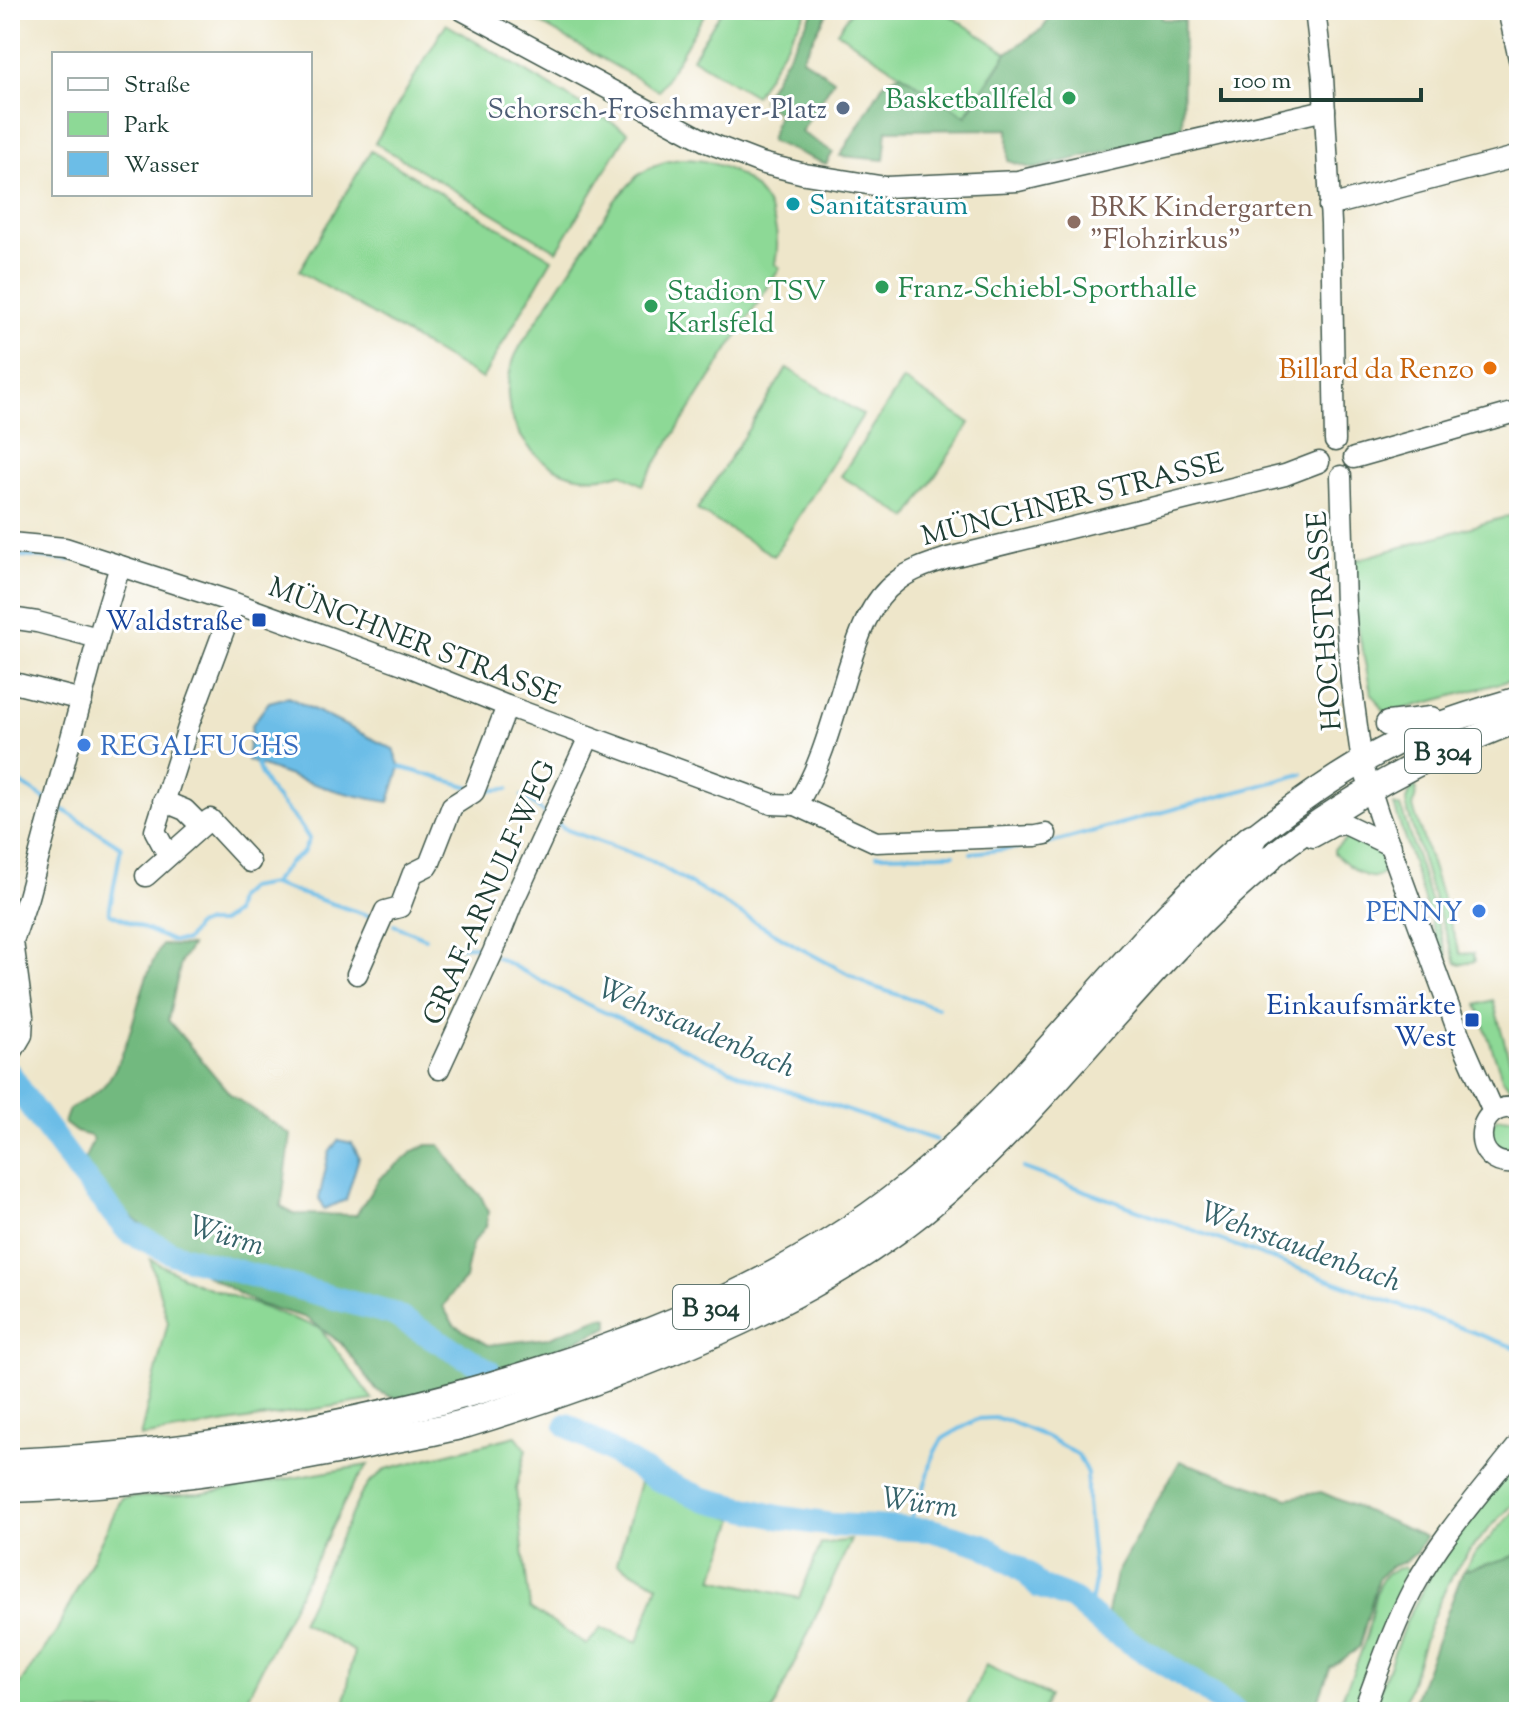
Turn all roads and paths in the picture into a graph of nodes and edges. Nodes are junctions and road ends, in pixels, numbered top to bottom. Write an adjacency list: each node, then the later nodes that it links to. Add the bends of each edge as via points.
1 (462, 10): 5 (street, via 709,143 805,174 886,187 1018,181)
2 (1315, 10): 5 (street)
3 (1508, 10): 4 (street)
4 (1519, 59)
5 (1325, 110): 7 (street)
6 (1519, 156): 7 (street)
7 (1329, 206): 9 (street)
8 (1519, 411): 10 (street)
9 (1335, 441): 10 (street, via 1350,447); 11 (street, via 1324,446)
10 (1354, 458): 12 (street, via 1351,469)
11 (1319, 462): 12 (street, via 1325,472); 30 (street, MÜNCHNER STRASSE, via 1285,475 948,558 897,581 876,603 860,633 816,766)
12 (1341, 476): 21 (street, HOCHSTRASSE)
13 (10, 543): 14 (street, MÜNCHNER STRASSE, via 65,548)
14 (120, 566): 15 (street, MÜNCHNER STRASSE); 17 (street)
15 (234, 603): 22 (street, MÜNCHNER STRASSE); 29 (street)
16 (10, 618): 17 (street)
17 (98, 638): 20 (street)
18 (10, 682): 20 (street)
19 (1519, 699): 23 (main road, B 304)
20 (82, 700): 39 (street, via 13,941 23,1016 22,1035)
21 (1354, 702): 25 (street, via 1372,719); 27 (street, HOCHSTRASSE)
22 (507, 706): 26 (street, MÜNCHNER STRASSE); 38 (street, via 476,788 452,806 429,865 413,873 400,907 385,911)
23 (1466, 716): 25 (main road); 27 (main road, B 304, via 1415,734)
24 (1519, 720): 28 (main road, B 304)
25 (1388, 724)
26 (589, 737): 30 (street, MÜNCHNER STRASSE, via 772,804); 40 (street, GRAF-ARNULF-WEG)
27 (1362, 763): 28 (street); 34 (main road, B 304, via 1297,805)
28 (1371, 789): 33 (street); 34 (main road, B 304)
29 (163, 801): 31 (street, via 185,810); 35 (street, via 155,831)
30 (796, 805): 32 (street, MÜNCHNER STRASSE, via 876,842)
31 (201, 826): 35 (street); 36 (street, via 210,819)
32 (1046, 834)
33 (1391, 846): 34 (street, via 1345,824 1305,842); 42 (street)
34 (1268, 848): 45 (highway, B 304, via 1206,878 953,1150 865,1221 749,1289 592,1354 416,1406 202,1446); 46 (highway, B 304, via 1037,1100 945,1191 878,1243 761,1311 613,1375 463,1424 176,1476)
35 (168, 855): 37 (street)
36 (250, 862)
37 (146, 876)
38 (357, 974)
39 (12, 1052)
40 (439, 1069)
41 (1519, 1109): 42 (street)
42 (1493, 1112): 43 (street, via 1482,1127 1487,1153 1502,1163)
43 (1519, 1162)
44 (1519, 1444): 47 (street, via 1424,1570 1404,1606)
45 (10, 1463)
46 (10, 1488)
47 (1364, 1711)

